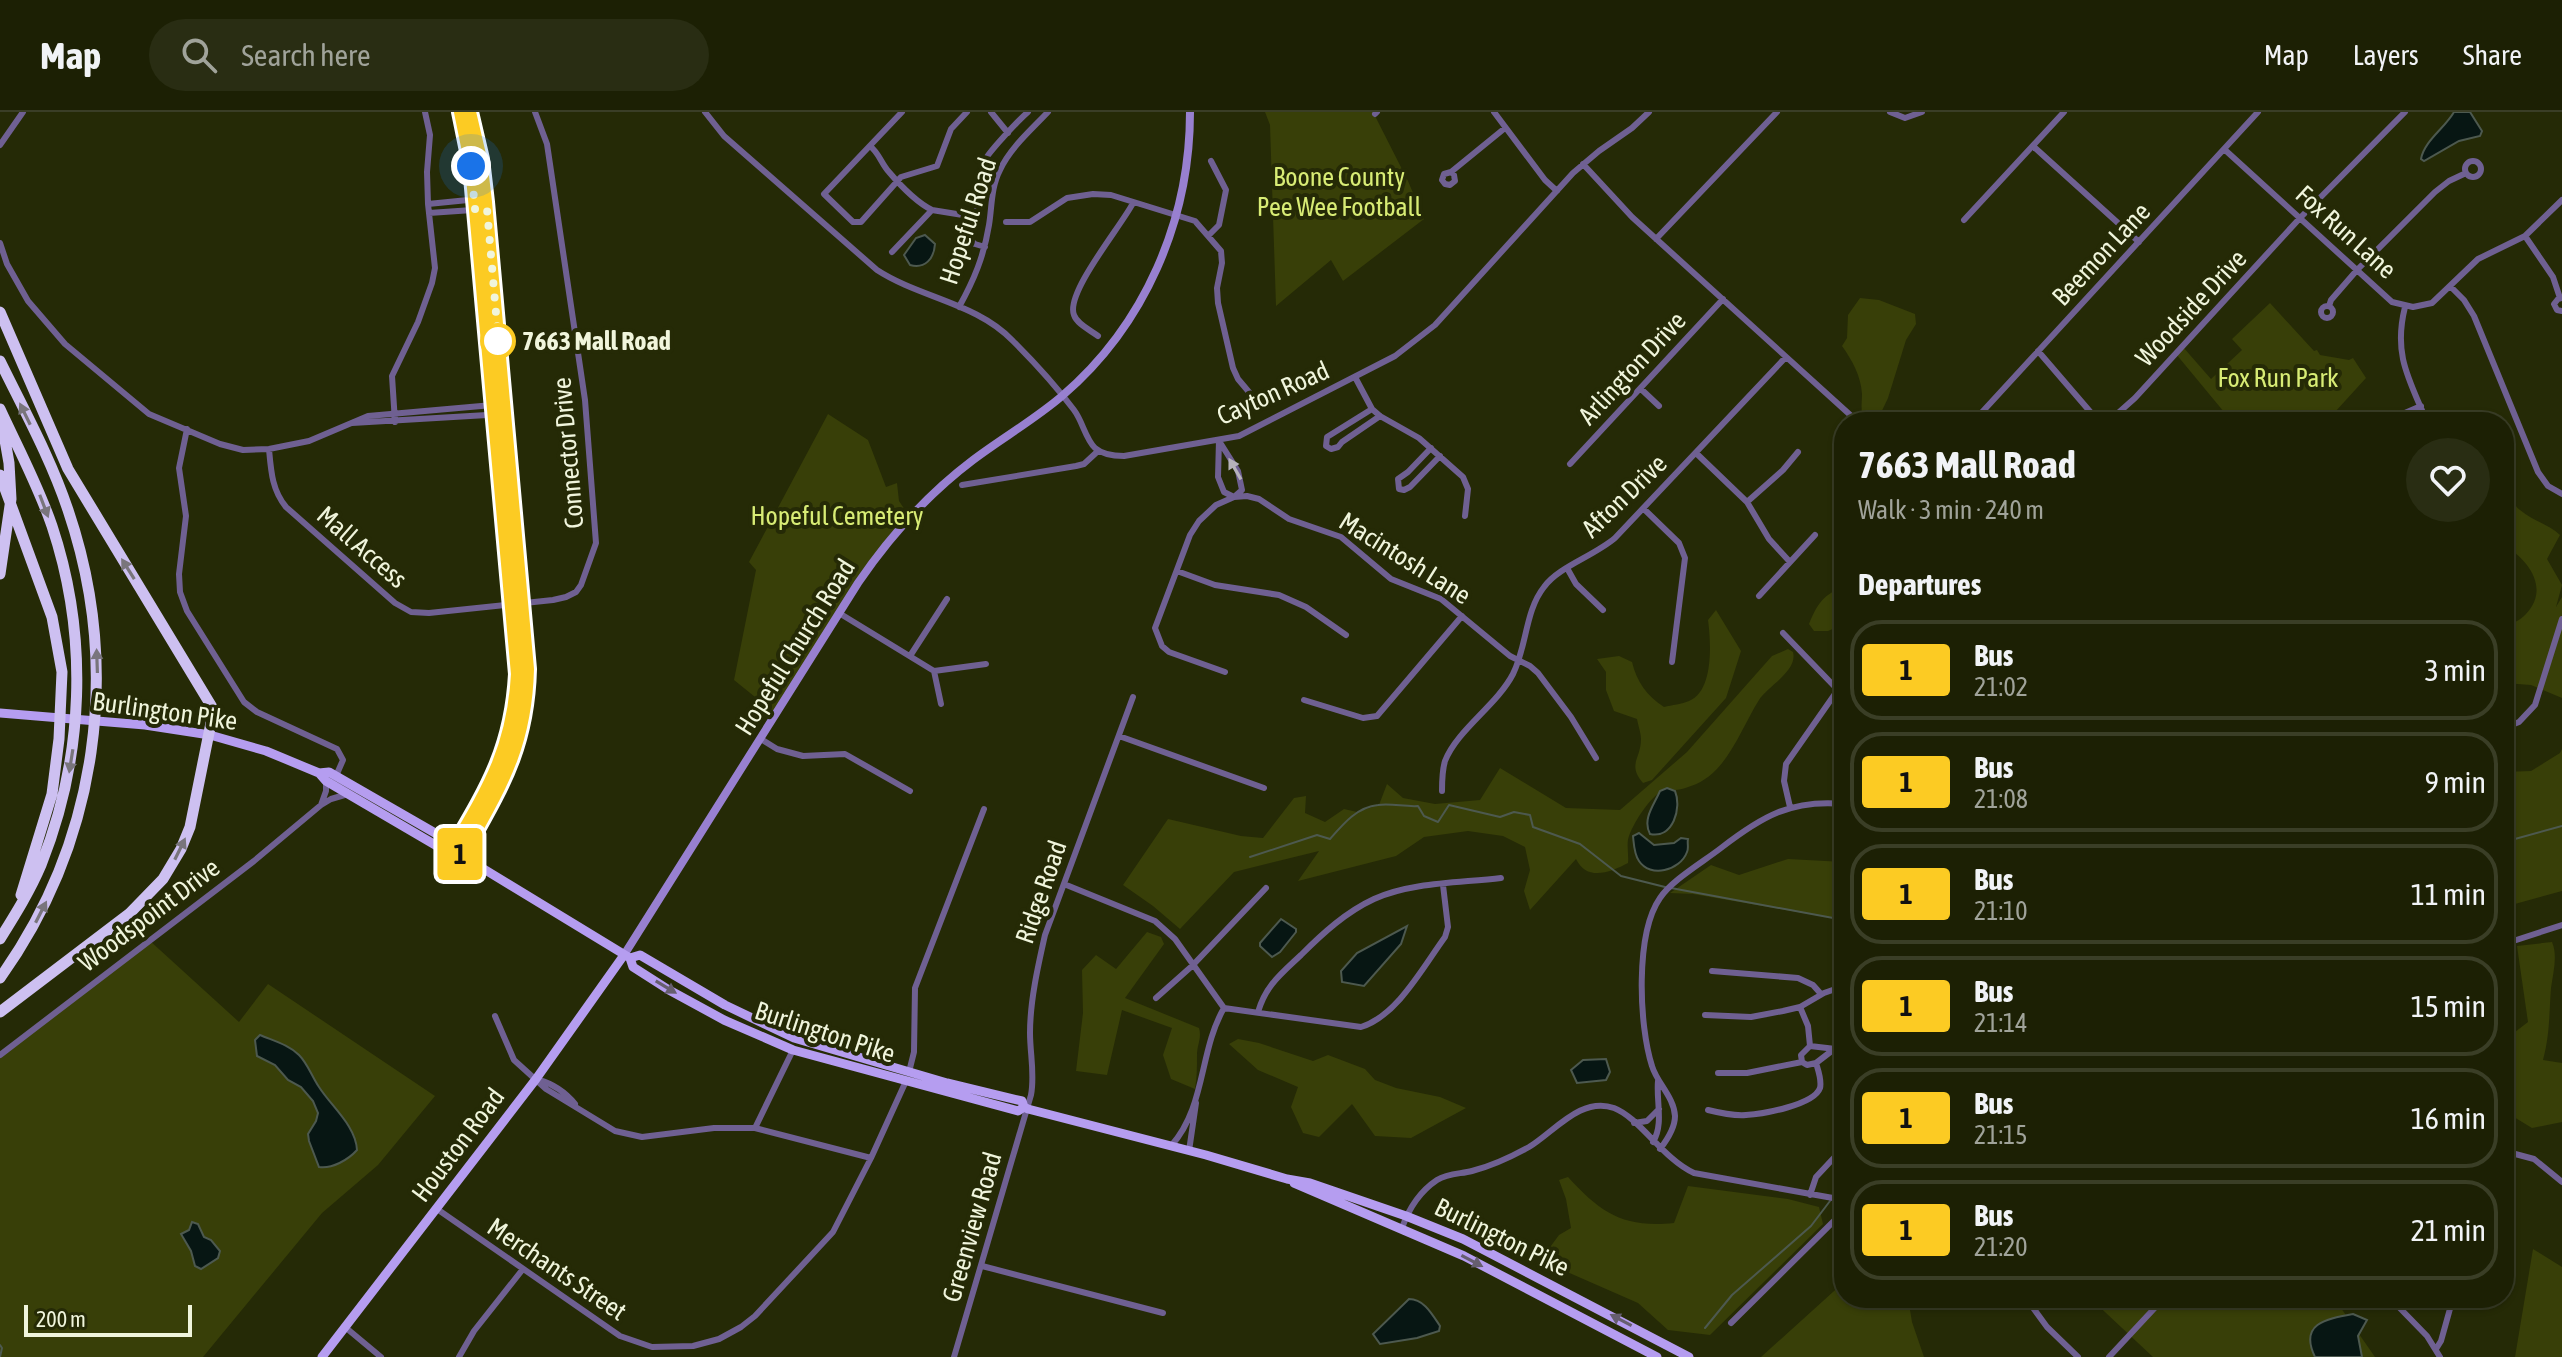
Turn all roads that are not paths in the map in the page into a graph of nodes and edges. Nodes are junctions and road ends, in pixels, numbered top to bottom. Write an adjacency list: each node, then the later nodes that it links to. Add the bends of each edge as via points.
1 (23, 112): 23 (street)
2 (425, 112): 36 (street, via 430,135)
3 (460, 112): 37 (main road)
4 (470, 112): 33 (main road)
5 (535, 112): 109 (street, Connector Drive, via 547,144 585,400 596,534 576,592)
6 (705, 112): 58 (street, via 724,136 877,270)
7 (902, 112): 24 (street)
8 (967, 112): 31 (street, via 951,129 937,166)
9 (991, 112): 22 (street)
10 (1028, 112): 22 (street)
11 (1048, 112): 51 (street, Hopeful Road, via 999,170)
12 (1190, 112): 41 (main road, Hopeful Church Road)
13 (1494, 112): 21 (street)
14 (1649, 112): 28 (street, Cayton Road)
15 (1777, 112): 48 (street)
16 (1890, 112): 17 (street, via 1905,118)
17 (1922, 112)
18 (2064, 112): 25 (street)
19 (2405, 112): 43 (street, Woodside Drive)
20 (2255, 113): 26 (street, Beemon Lane)
21 (1505, 128): 29 (street); 32 (street)
22 (1008, 133): 42 (street, via 985,158 983,195 977,212)
23 (0, 145)
24 (870, 146): 31 (street); 31 (street, via 824,194 853,222 861,222)
25 (2033, 146): 44 (street); 49 (street)
26 (2224, 149): 43 (street, Fox Run Lane); 49 (street, Beemon Lane)
27 (1211, 161): 46 (street, via 1226,190 1219,225)
28 (1583, 164): 32 (street, Cayton Road); 48 (street)
29 (1451, 172)
30 (2466, 173): 53 (street, via 2435,192)
31 (898, 181): 39 (street)
32 (1557, 191): 66 (street, Cayton Road, via 1435,325 1395,356)
33 (486, 198): 37 (street); 38 (main road)
34 (2562, 200): 47 (street, Fox Run Lane)
35 (1133, 203): 41 (street); 45 (street, via 1111,195 1079,194 1030,222); 62 (street, via 1074,300 1076,318)
36 (428, 204): 37 (street); 40 (street)
37 (475, 204): 38 (street); 40 (street); 75 (main road)
38 (487, 209): 72 (main road)
39 (932, 210): 42 (street); 52 (street)
40 (429, 213): 85 (street, via 432,283 392,376)
41 (1177, 215): 46 (street, via 1195,221); 69 (main road, Hopeful Church Road, via 1132,315 1101,357)
42 (969, 216): 51 (street, via 971,241)
43 (2300, 218): 53 (street, Fox Run Lane); 79 (street, Woodside Drive)
44 (1964, 220)
45 (1006, 222)
46 (1209, 235): 68 (street, via 1222,257 1217,301 1235,374 1254,398)
47 (2525, 236): 54 (street, Fox Run Lane, via 2486,253); 55 (street)
48 (1656, 239): 56 (street)
49 (2139, 242): 63 (street, Beemon Lane)
50 (0, 243): 86 (street, via 28,301 65,344 149,414)
51 (985, 247): 58 (street, Hopeful Road)
52 (892, 252)
53 (2357, 270): 57 (street); 59 (street, Fox Run Lane)
54 (2450, 286): 59 (street, Fox Run Lane, via 2432,303); 82 (street, via 2474,316)
55 (2561, 298): 60 (street, via 2555,306)
56 (1723, 299): 64 (street); 67 (street, Arlington Drive)
57 (2329, 306)
58 (959, 307): 69 (street, via 1005,332)
59 (2405, 307): 71 (street, via 2401,356)
60 (2562, 311)
61 (0, 312): 130 (highway, one-way to 61, via 212,707 74,481)
62 (1098, 336)
63 (2038, 351): 77 (street, Beemon Lane); 78 (street)
64 (1786, 357): 76 (street); 92 (street, Afton Drive)
65 (0, 361): 157 (highway, one-way to 65, via 40,915 75,832 97,705 90,594 81,549 46,457)
66 (1355, 377): 73 (street); 87 (street, Cayton Road, via 1248,433)
67 (1641, 389): 70 (street); 94 (street, Arlington Drive)
68 (1274, 392)
69 (1062, 396): 90 (street); 112 (main road, Hopeful Church Road, via 961,469 909,516)
70 (1659, 406)
71 (2421, 406): 80 (street); 81 (street)
72 (504, 409): 75 (street); 109 (main road)
73 (1372, 409): 84 (street); 84 (street, via 1327,437 1326,446 1338,447)
74 (0, 410): 106 (highway, via 11,485); 150 (highway, one-way to 150, via 53,529 73,613 77,661 68,779 40,866)
75 (493, 410): 85 (street); 110 (main road)
76 (1847, 412)
77 (1982, 412)
78 (2090, 412)
79 (2119, 412)
80 (2407, 412)
81 (2423, 412)
82 (2513, 412)
83 (2514, 414): 97 (street, via 2538,472)
84 (1380, 416): 88 (street)
85 (395, 418): 89 (street, via 349,423 309,441)
86 (187, 429): 89 (street, via 233,448); 134 (street, via 179,468 186,516 179,585 187,611 244,702 337,749 343,760)
87 (1219, 440): 90 (street, Cayton Road, via 1124,456); 98 (street, via 1218,477 1224,492); 98 (street, one-way to 87, via 1242,490 1241,478)
88 (1431, 448): 93 (street); 93 (street, via 1398,479 1399,489 1410,487)
89 (269, 449): 110 (street, Mall Access, via 280,501 403,609 429,613)
90 (1098, 451): 96 (street, via 1076,466)
91 (1798, 452): 99 (street)
92 (1696, 453): 99 (street); 100 (street, Afton Drive)
93 (1440, 456): 101 (street, via 1466,482)
94 (1570, 464)
95 (0, 475): 150 (highway, via 56,636 62,672 52,794)
96 (962, 485)
97 (2562, 494)
98 (1234, 497): 105 (street, via 1199,521); 113 (street, Macintosh Lane, via 1259,499 1289,519 1341,537 1391,579 1441,599)
99 (1747, 502): 103 (street)
100 (1644, 509): 104 (street, Afton Drive, via 1605,547); 119 (street, via 1679,543 1685,558)
101 (1465, 516)
102 (1815, 535): 103 (street)
103 (1790, 562): 107 (street)
104 (1567, 568): 111 (street); 118 (street, Afton Drive, via 1543,587)
105 (1177, 571): 116 (street, via 1215,585 1279,595); 122 (street, via 1157,622 1157,637 1169,652)
106 (0, 574)
107 (1759, 596)
108 (947, 599): 117 (street)
109 (524, 603): 110 (street, Mall Access); 145 (main road, via 524,721 508,770)
110 (512, 604): 144 (main road, via 517,674 510,732 482,797)
111 (1603, 610)
112 (839, 613): 117 (street); 132 (main road, Hopeful Church Road)
113 (1462, 616): 118 (street, Macintosh Lane); 126 (street, via 1377,716 1363,718)
114 (2562, 619): 129 (street, via 2535,705)
115 (1783, 633): 123 (street)
116 (1346, 635)
117 (910, 656): 121 (street)
118 (1519, 660): 133 (street, Macintosh Lane, via 1538,673); 138 (street, Afton Drive, via 1504,688 1447,756)
119 (1672, 662)
120 (986, 664): 121 (street)
121 (934, 671): 127 (street)
122 (1225, 672)
123 (1834, 686)
124 (1834, 693): 142 (street, via 1786,764)
125 (1133, 697): 131 (street, Ridge Road)
126 (1304, 700)
127 (941, 704)
128 (0, 713): 130 (main road, Burlington Pike)
129 (2514, 724)
130 (210, 735): 135 (main road, Burlington Pike, via 271,753); 163 (highway, one-way to 130, via 129,914 163,879 188,833)
131 (1119, 736): 136 (street); 147 (street, Ridge Road)
132 (761, 739): 137 (street, via 803,756 845,754); 154 (main road, Hopeful Church Road)
133 (1596, 758)
134 (336, 776): 135 (main road, Burlington Pike, via 329,772); 144 (main road, Burlington Pike, via 442,837)
135 (322, 777): 139 (main road, Burlington Pike); 141 (street, via 326,791)
136 (1264, 788)
137 (910, 791)
138 (1442, 791)
139 (349, 794): 141 (street, Woodspoint Drive); 144 (main road, Burlington Pike)
140 (1834, 804): 142 (street)
141 (321, 805): 170 (street, Woodspoint Drive)
142 (1790, 807): 176 (street, via 1747,828 1656,904 1642,968 1646,1036)
143 (984, 809): 174 (street, Merchants Street, via 915,988 914,1052)
144 (449, 848): 145 (main road, Burlington Pike)
145 (462, 856): 154 (main road, Burlington Pike)
146 (1501, 878): 148 (street)
147 (1064, 884): 155 (street, via 1155,921 1175,939); 178 (street, Ridge Road, via 1039,960 1030,1032 1033,1078)
148 (1443, 885): 164 (street, via 1392,892 1350,912 1270,985); 164 (street, via 1445,937 1394,1007 1374,1023 1361,1027)
149 (1266, 888): 155 (street)
150 (18, 911): 152 (highway)
151 (2562, 925): 153 (street)
152 (0, 939)
153 (2514, 941)
154 (627, 957): 168 (main road, Burlington Pike, one-way to 168, via 633,967 669,990); 174 (main road, Burlington Pike, via 640,955 794,1038); 175 (main road, Houston Road)
155 (1192, 966): 160 (street); 162 (street)
156 (1712, 971): 159 (street, via 1798,978)
157 (0, 978)
158 (1834, 989): 159 (street)
159 (1821, 994): 161 (street)
160 (1156, 998)
161 (1800, 1007): 165 (street, via 1751,1017); 167 (street)
162 (1224, 1008): 164 (street); 177 (street, via 1208,1045)
163 (0, 1012)
164 (1258, 1012)
165 (1705, 1015)
166 (495, 1016): 175 (street, via 514,1060)
167 (1810, 1046): 169 (street); 171 (street, via 1801,1055)
168 (793, 1050): 174 (main road, Burlington Pike); 182 (street)
169 (1833, 1050): 172 (street)
170 (0, 1055)
171 (1802, 1062): 172 (street); 173 (street)
172 (1816, 1063): 180 (street, via 1820,1088 1813,1097 1744,1115)
173 (1718, 1073)
174 (908, 1077): 178 (main road, Burlington Pike, via 1022,1101); 188 (street, Merchants Street)
175 (536, 1079): 182 (street, via 549,1082 615,1131 632,1135); 194 (main road, Houston Road)
176 (1658, 1081): 179 (street); 185 (street, via 1675,1118)
177 (1196, 1102): 184 (street); 186 (street)
178 (1026, 1108): 184 (main road, Burlington Pike); 198 (street, Greenview Road)
179 (1659, 1109): 181 (street, via 1647,1121); 183 (street)
180 (1708, 1110)
181 (1634, 1123): 183 (street); 195 (street, via 1614,1108 1580,1110 1518,1153 1442,1177 1417,1198)
182 (755, 1128): 188 (street)
183 (1653, 1142): 185 (street)
184 (1171, 1146): 186 (main road, Burlington Pike)
185 (1660, 1149): 192 (street, via 1702,1176)
186 (1189, 1151): 190 (main road, Burlington Pike)
187 (2514, 1154): 191 (street, via 2534,1159)
188 (871, 1158): 207 (street, Merchants Street, via 833,1232 755,1316 719,1339)
189 (1834, 1158): 192 (street, via 1816,1177)
190 (1287, 1179): 195 (main road, Burlington Pike); 197 (main road, Burlington Pike)
191 (2562, 1182)
192 (1810, 1195): 193 (street)
193 (1834, 1199)
194 (437, 1209): 199 (street, Merchants Street); 206 (main road, Houston Road)
195 (1406, 1216): 197 (street); 215 (main road, Burlington Pike, one-way to 195, via 1463,1239)
196 (1834, 1221): 205 (street)
197 (1402, 1228): 214 (main road, Burlington Pike, one-way to 214)
198 (982, 1266): 204 (street); 213 (street, Greenview Road)
199 (523, 1269): 207 (street, Merchants Street, via 620,1336 652,1347); 211 (street)
200 (2033, 1308): 216 (street)
201 (2155, 1308): 217 (street)
202 (2400, 1308): 208 (street)
203 (2450, 1308): 208 (street)
204 (1163, 1313)
205 (1731, 1323)
206 (345, 1327): 209 (main road, Houston Road); 210 (street)
207 (682, 1347): 212 (street)
208 (2436, 1349): 218 (street)
209 (322, 1357)
210 (381, 1357)
211 (459, 1357)
212 (683, 1357)
213 (954, 1357)
214 (1657, 1357)
215 (1689, 1357)
216 (2078, 1357)
217 (2109, 1357)
218 (2440, 1357)

